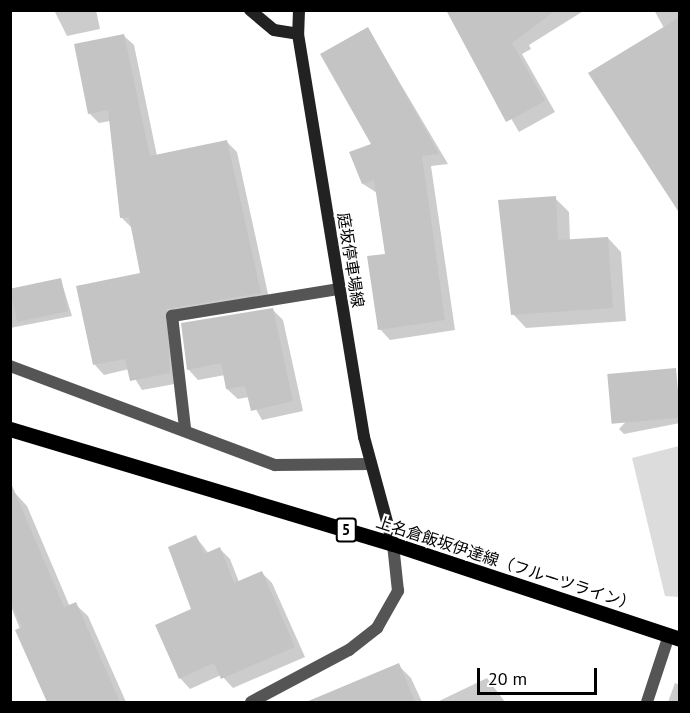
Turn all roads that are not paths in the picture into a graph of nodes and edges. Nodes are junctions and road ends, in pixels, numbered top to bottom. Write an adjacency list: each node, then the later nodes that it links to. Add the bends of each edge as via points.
1 (250, 10): 3 (main road, via 274,30)
2 (299, 10): 3 (main road, 庭坂停車場線)
3 (298, 34): 4 (main road, 庭坂停車場線)
4 (338, 289): 6 (street, via 172,316); 8 (main road, 庭坂停車場線)
5 (10, 366): 6 (street)
6 (185, 428): 8 (street, via 275,465)
7 (10, 429): 9 (main road, 上名倉飯坂伊達線（フルーツライン） / 5)
8 (371, 464): 9 (main road, 庭坂停車場線)
9 (393, 544): 10 (main road, 上名倉飯坂伊達線（フルーツライン） / 5); 11 (street, via 398,591 377,627 349,650)
10 (674, 637): 12 (street)
11 (251, 702)
12 (647, 702)

